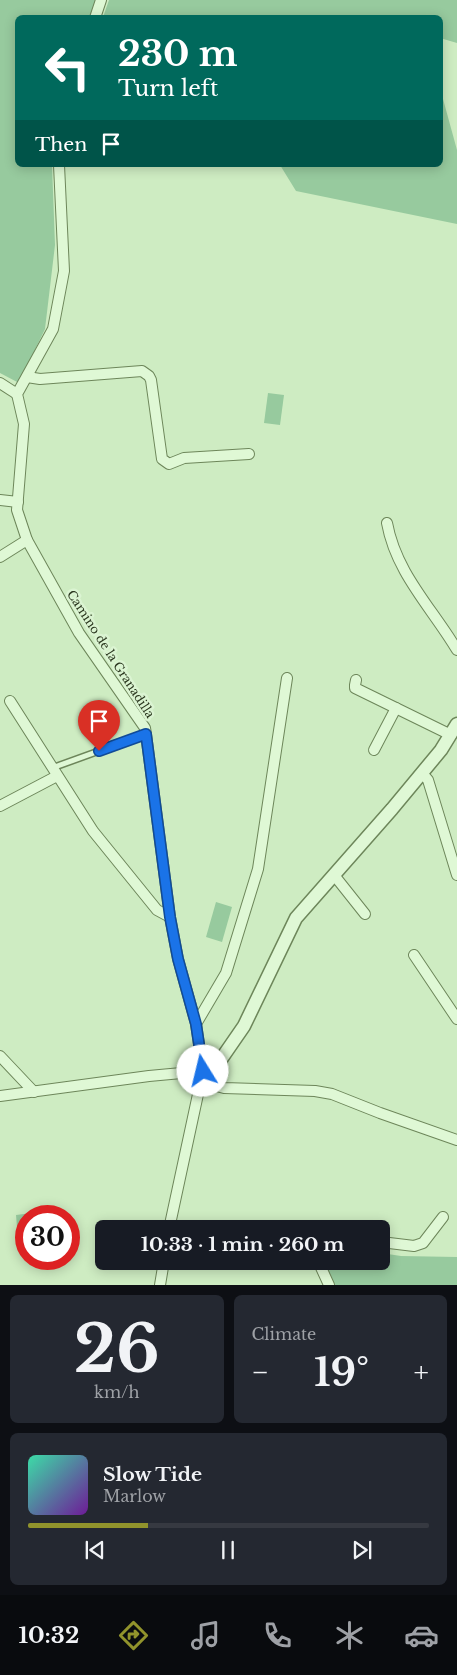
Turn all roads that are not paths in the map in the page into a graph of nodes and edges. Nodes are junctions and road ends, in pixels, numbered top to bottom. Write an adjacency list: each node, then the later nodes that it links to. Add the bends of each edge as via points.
1 (101, 0): 2 (street)
2 (96, 15)
3 (59, 167): 4 (street, via 64,271 53,329)
4 (27, 377): 6 (street); 7 (street, via 40,379 142,371 151,380 162,459 166,463 172,464 184,458)
5 (0, 382): 6 (street)
6 (17, 394): 9 (street, Camino de la Granadilla, via 24,424)
7 (249, 454)
8 (0, 500): 9 (street)
9 (18, 502): 11 (street, Camino de la Granadilla)
10 (387, 523): 13 (street, via 398,561)
11 (27, 540): 12 (street); 19 (street, Camino de la Granadilla, via 79,633)
12 (0, 557)
13 (457, 650)
14 (287, 678): 30 (street, via 258,869 226,973)
15 (356, 680): 17 (street, via 356,688)
16 (10, 701): 21 (street)
17 (396, 708): 18 (street); 20 (street)
18 (454, 730): 22 (street)
19 (146, 734): 21 (lane); 27 (street, Camino de la Granadilla)
20 (374, 750)
21 (54, 772): 23 (street); 27 (street, via 93,831 124,870 156,910)
22 (422, 773): 24 (street); 25 (street, via 428,780)
23 (0, 806)
24 (334, 875): 26 (street); 32 (street, via 296,918 244,1026 215,1068)
25 (457, 876)
26 (365, 914)
27 (170, 917): 30 (street, Camino de la Granadilla)
28 (414, 955): 29 (street)
29 (457, 1019)
30 (196, 1024): 32 (street, Camino de la Granadilla)
31 (0, 1056): 33 (street)
32 (203, 1071): 33 (street); 35 (street, via 213,1085 224,1088 332,1094); 37 (street, Camino de la Granadilla)
33 (34, 1092): 34 (street)
34 (0, 1096)
35 (455, 1136)
36 (443, 1217): 38 (street, via 423,1242 414,1246)
37 (171, 1220)
38 (390, 1243)
39 (162, 1270): 41 (street)
40 (322, 1270): 42 (street)
41 (160, 1285)
42 (329, 1285)

